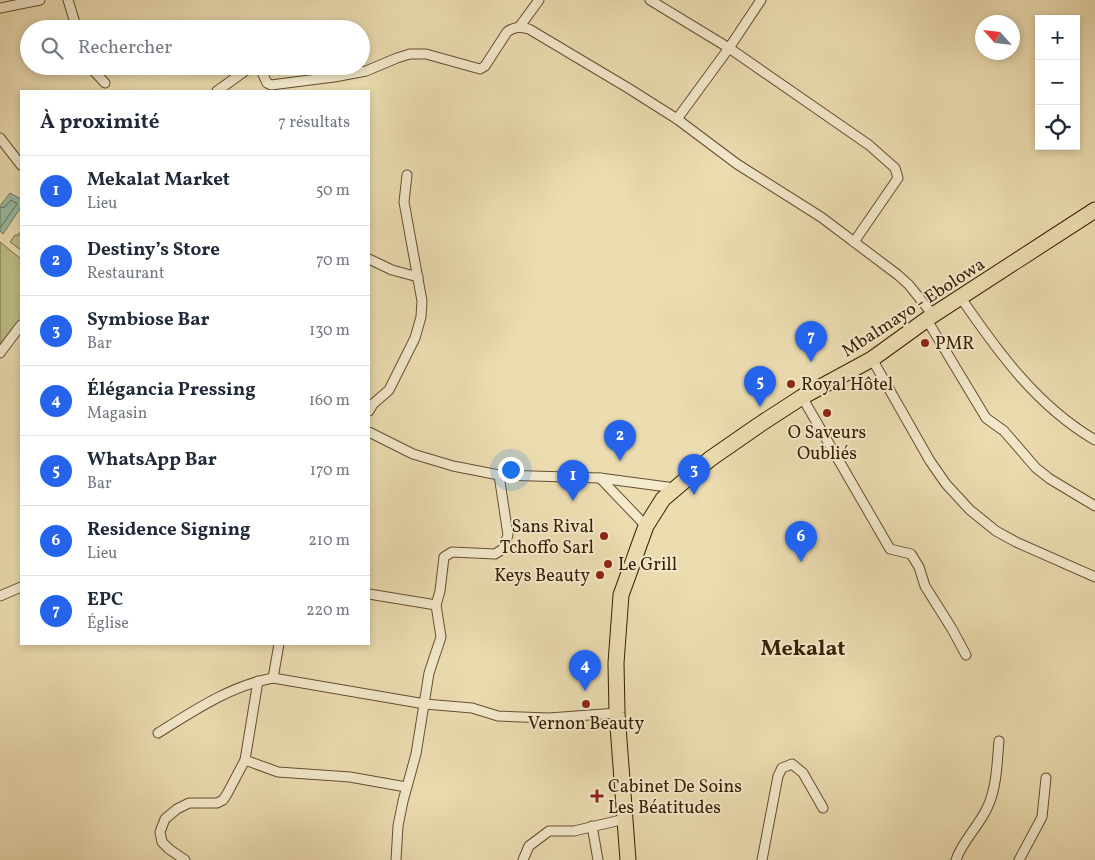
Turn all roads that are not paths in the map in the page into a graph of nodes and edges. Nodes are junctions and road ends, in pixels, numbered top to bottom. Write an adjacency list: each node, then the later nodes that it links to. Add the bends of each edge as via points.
1 (40, 0): 6 (street)
2 (68, 0): 7 (street)
3 (539, 0): 8 (street)
4 (650, 0): 9 (street)
5 (761, 0): 9 (street)
6 (0, 8)
7 (74, 20)
8 (520, 26): 10 (street, via 508,32 480,69 426,54 410,54); 17 (street)
9 (729, 48): 17 (street); 22 (street, via 869,145 895,168 898,178)
10 (370, 69)
11 (98, 75): 15 (street)
12 (239, 75): 16 (street)
13 (263, 75): 14 (street, via 271,85)
14 (345, 75)
15 (105, 82)
16 (218, 90)
17 (677, 119): 22 (street, via 737,164)
18 (0, 138): 19 (street)
19 (20, 164)
20 (407, 175): 24 (street, via 404,202)
21 (1095, 210): 25 (highway, Mbalmayo - Ebolowa)
22 (854, 242): 26 (street, via 909,284)
23 (370, 259): 24 (street)
24 (418, 277): 31 (street, via 422,300 419,329 389,390)
25 (961, 298): 26 (highway, Mbalmayo - Ebolowa); 33 (street, via 1021,380 1078,430)
26 (930, 318): 29 (highway, Mbalmayo - Ebolowa); 37 (street, via 982,414 1004,431 1036,468)
27 (20, 325): 28 (street)
28 (0, 353)
29 (872, 358): 30 (highway, Mbalmayo - Ebolowa); 39 (street, via 930,461 970,510 1016,542)
30 (802, 397): 36 (highway, Mbalmayo - Ebolowa, via 710,459); 45 (street, via 890,549 911,554 925,586)
31 (370, 409)
32 (370, 432): 34 (street, via 432,461)
33 (1095, 440)
34 (499, 475): 35 (street); 43 (street, via 508,535 503,549 495,554 452,552 444,557)
35 (600, 478): 36 (street); 38 (street)
36 (675, 488): 38 (highway, Mbalmayo - Ebolowa, via 663,499)
37 (1095, 506)
38 (646, 526): 49 (highway, Mbalmayo - Ebolowa, via 621,595 616,663)
39 (1095, 577)
40 (20, 587): 42 (street)
41 (370, 594): 43 (street)
42 (0, 596)
43 (436, 605): 48 (street, via 441,637 429,673)
44 (279, 645): 46 (street)
45 (966, 655)
46 (273, 678): 47 (street); 48 (street)
47 (258, 681): 50 (street, via 217,697); 52 (street)
48 (425, 704): 49 (street, via 472,708 498,716 549,718); 54 (street)
49 (617, 713): 56 (highway, Mbalmayo - Ebolowa)
50 (158, 733)
51 (999, 740): 64 (street, via 989,806)
52 (246, 760): 54 (street, via 278,772 350,777); 58 (street, via 222,800 217,803 189,803 164,819 160,832 162,842)
53 (1046, 778): 65 (street, via 1042,817)
54 (406, 787): 59 (street, via 398,826)
55 (823, 808): 63 (street, via 803,773 792,764 782,768)
56 (625, 819): 57 (street); 62 (highway, Mbalmayo - Ebolowa)
57 (592, 826): 60 (street, via 574,831 548,831 529,846); 61 (street)
58 (185, 860)
59 (396, 860)
60 (524, 860)
61 (598, 860)
62 (628, 860)
63 (762, 860)
64 (956, 860)
65 (1019, 860)

